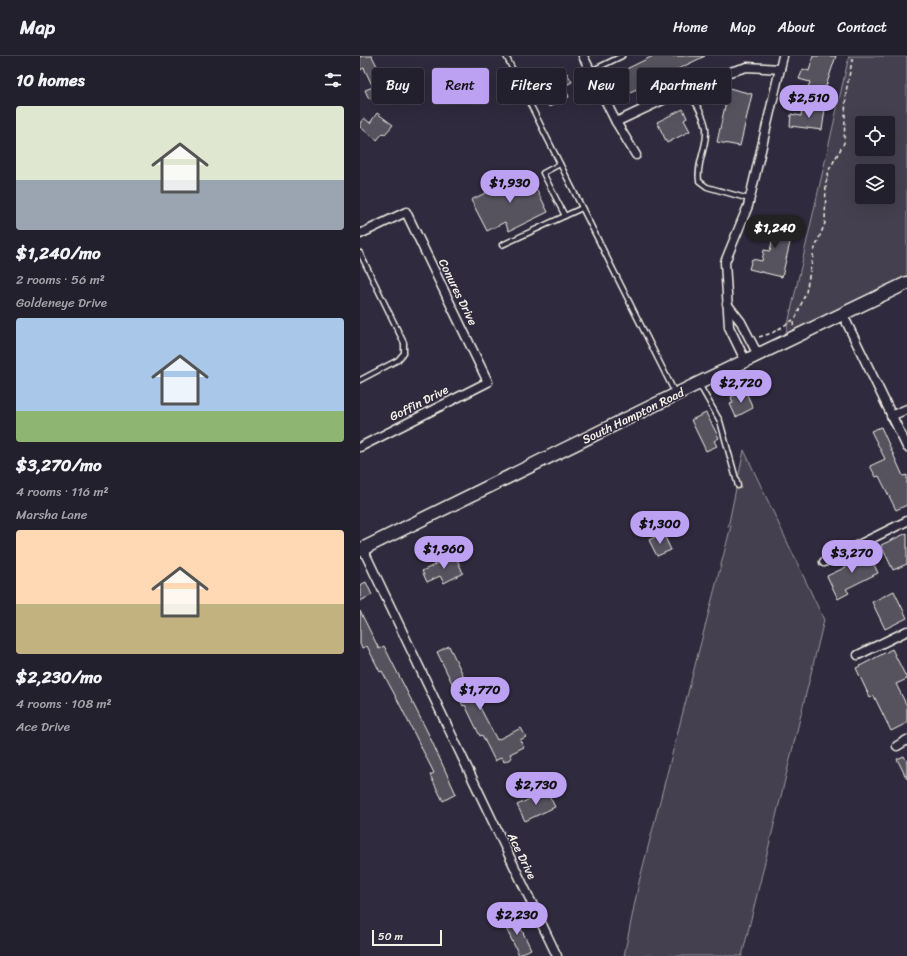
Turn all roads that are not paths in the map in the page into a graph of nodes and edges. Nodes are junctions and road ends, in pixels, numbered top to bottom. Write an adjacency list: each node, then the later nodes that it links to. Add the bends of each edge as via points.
1 (506, 56): 14 (lane)
2 (583, 56): 5 (street)
3 (622, 56): 6 (lane)
4 (783, 56): 7 (street)
5 (589, 68)
6 (597, 68)
7 (780, 69): 8 (street, via 748,67); 15 (street)
8 (731, 72)
9 (607, 104): 12 (street)
10 (654, 104): 12 (street)
11 (696, 104): 15 (lane, via 706,129 698,172 699,181 707,187)
12 (616, 122): 13 (street)
13 (636, 155)
14 (560, 164): 16 (lane); 17 (lane, via 543,172)
15 (750, 199): 22 (street, via 726,262)
16 (582, 208): 17 (lane); 29 (lane)
17 (565, 216): 19 (lane)
18 (360, 234): 27 (street, Conures Drive, via 406,212)
19 (502, 246)
20 (360, 253): 26 (lane, via 404,343 404,353 398,360)
21 (907, 283): 23 (main road, South Hampton Road)
22 (727, 304): 24 (street, via 741,322); 25 (street, via 729,327)
23 (843, 315): 24 (main road, South Hampton Road); 31 (street)
24 (758, 355): 25 (main road, South Hampton Road)
25 (746, 362): 28 (main road, South Hampton Road)
26 (360, 380)
27 (488, 382): 32 (street, Goffin Drive)
28 (699, 383): 29 (main road, South Hampton Road); 34 (lane, via 720,421)
29 (676, 395): 36 (main road, South Hampton Road)
30 (907, 410): 31 (street)
31 (891, 416): 33 (street)
32 (360, 447)
33 (907, 447)
34 (738, 486)
35 (907, 521): 37 (street)
36 (361, 550): 42 (street, Ace Drive)
37 (824, 562)
38 (907, 631): 39 (street)
39 (858, 655)
40 (907, 740): 41 (street)
41 (896, 746)
42 (557, 956)

